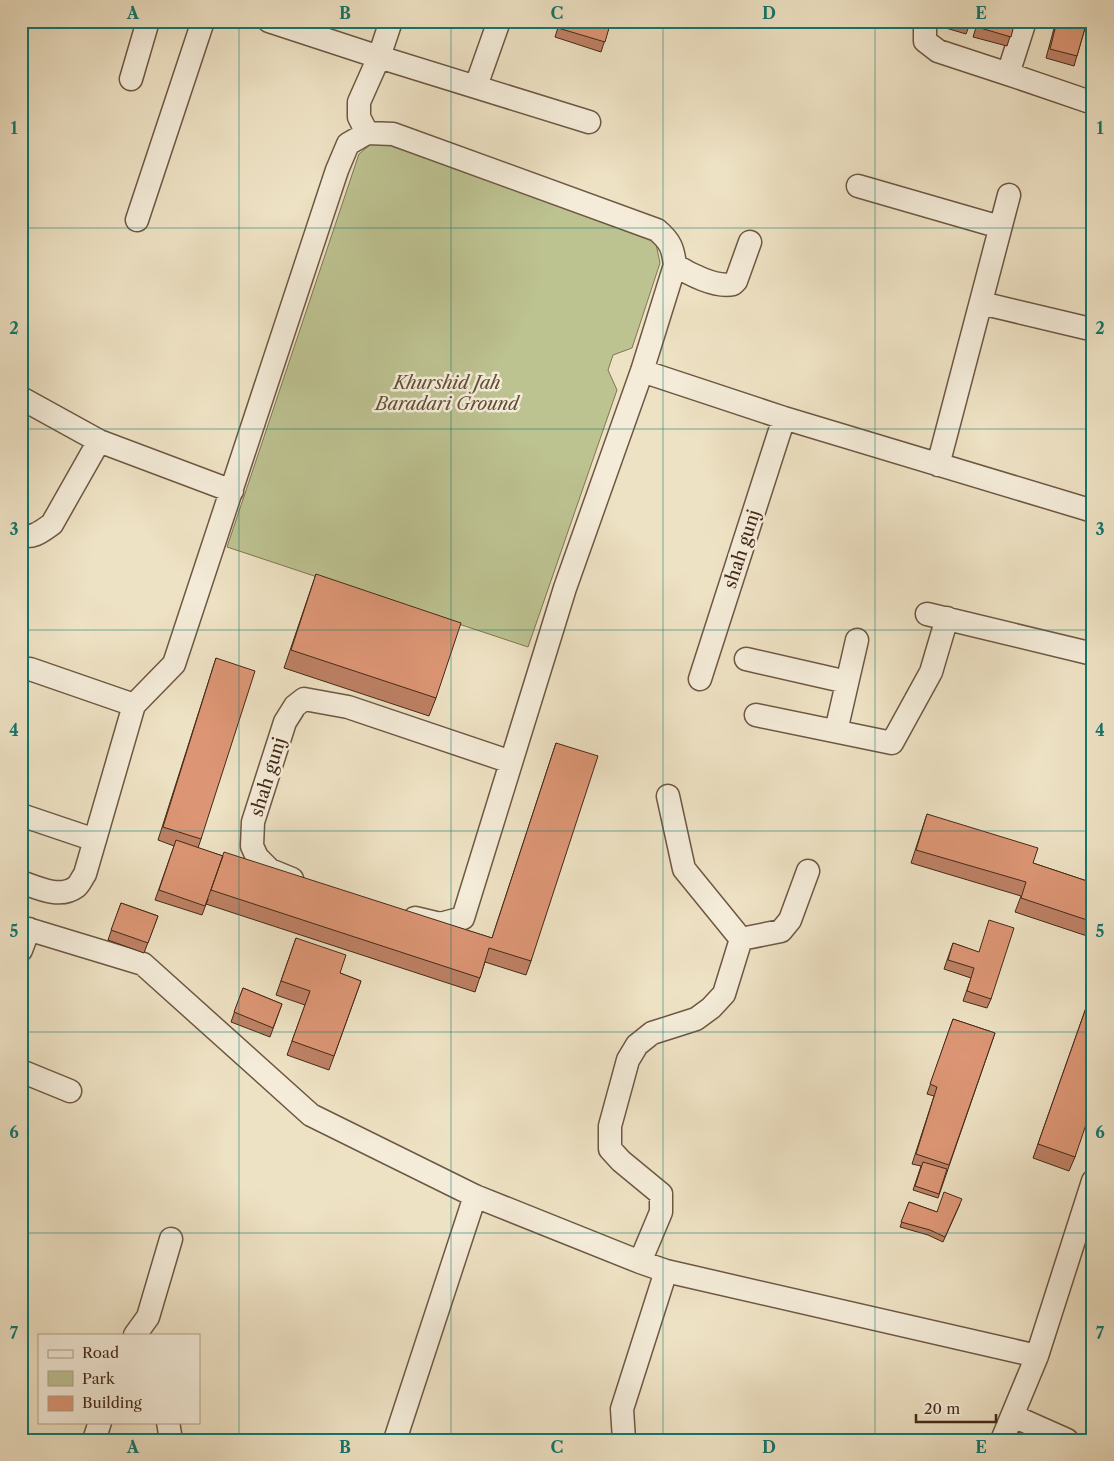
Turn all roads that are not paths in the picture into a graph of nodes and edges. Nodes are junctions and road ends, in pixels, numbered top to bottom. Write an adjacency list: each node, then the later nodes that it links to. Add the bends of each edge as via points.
1 (203, 21): 17 (street)
2 (269, 21): 8 (street)
3 (391, 21): 8 (street)
4 (500, 21): 11 (street)
5 (925, 21): 9 (street, via 925,41 938,51)
6 (1025, 21): 9 (street)
7 (146, 22): 10 (street)
8 (380, 57): 11 (street); 14 (street, via 359,102 359,117)
9 (1008, 74): 12 (street)
10 (131, 79)
11 (476, 86): 13 (street)
12 (1093, 104)
13 (589, 122)
14 (367, 133): 20 (street, via 393,134 657,230 667,239); 28 (street, via 348,144 337,170)
15 (858, 186): 18 (street)
16 (1009, 195): 18 (street)
17 (138, 220)
18 (1000, 227): 21 (street)
19 (750, 242): 20 (street, via 733,284 720,284 687,273)
20 (675, 265): 23 (street)
21 (981, 303): 22 (street); 27 (street)
22 (1086, 328)
23 (642, 371): 25 (street); 40 (street, via 565,588)
24 (21, 398): 26 (street)
25 (784, 418): 27 (street); 35 (street, shah gunj)
26 (99, 441): 28 (street); 30 (street, via 52,524 28,537)
27 (938, 465): 29 (street)
28 (232, 491): 37 (street, via 174,664)
29 (1093, 511)
30 (21, 535)
31 (857, 640): 36 (street)
32 (1093, 654): 39 (street, via 937,616 931,672 892,743)
33 (746, 659): 36 (street)
34 (21, 670): 37 (street, via 30,669)
35 (700, 679)
36 (847, 682): 39 (street)
37 (134, 705): 43 (street)
38 (756, 715): 39 (street)
39 (836, 731)
40 (511, 762): 46 (street, shah gunj, via 348,707 304,699 285,722 253,822 252,846 257,857 270,870); 47 (street, via 463,918 440,924)
41 (668, 796): 49 (street, via 684,869)
42 (21, 816): 43 (street)
43 (95, 840): 45 (street, via 85,874 76,886 62,893)
44 (808, 871): 49 (street, via 790,920 780,931)
45 (21, 882)
46 (316, 887)
47 (396, 912)
48 (25, 928): 50 (street); 54 (street, via 143,964 311,1115)
49 (741, 939): 56 (street, via 724,994 711,1008 696,1019 652,1033 637,1044 628,1060 610,1126 610,1149 661,1194 661,1212)
50 (21, 950)
51 (21, 1071): 52 (street)
52 (70, 1090)
53 (1093, 1181): 60 (street)
54 (475, 1196): 56 (street); 66 (street)
55 (171, 1239): 58 (street)
56 (640, 1262): 57 (street)
57 (666, 1271): 60 (street); 67 (street, via 622,1409)
58 (151, 1326): 59 (street)
59 (137, 1334)
60 (1038, 1356): 61 (street)
61 (1013, 1416): 68 (street); 69 (street)
62 (99, 1424): 64 (street)
63 (168, 1424): 65 (street)
64 (94, 1440)
65 (170, 1440)
66 (395, 1440)
67 (624, 1440)
68 (1002, 1440)
69 (1067, 1440)

